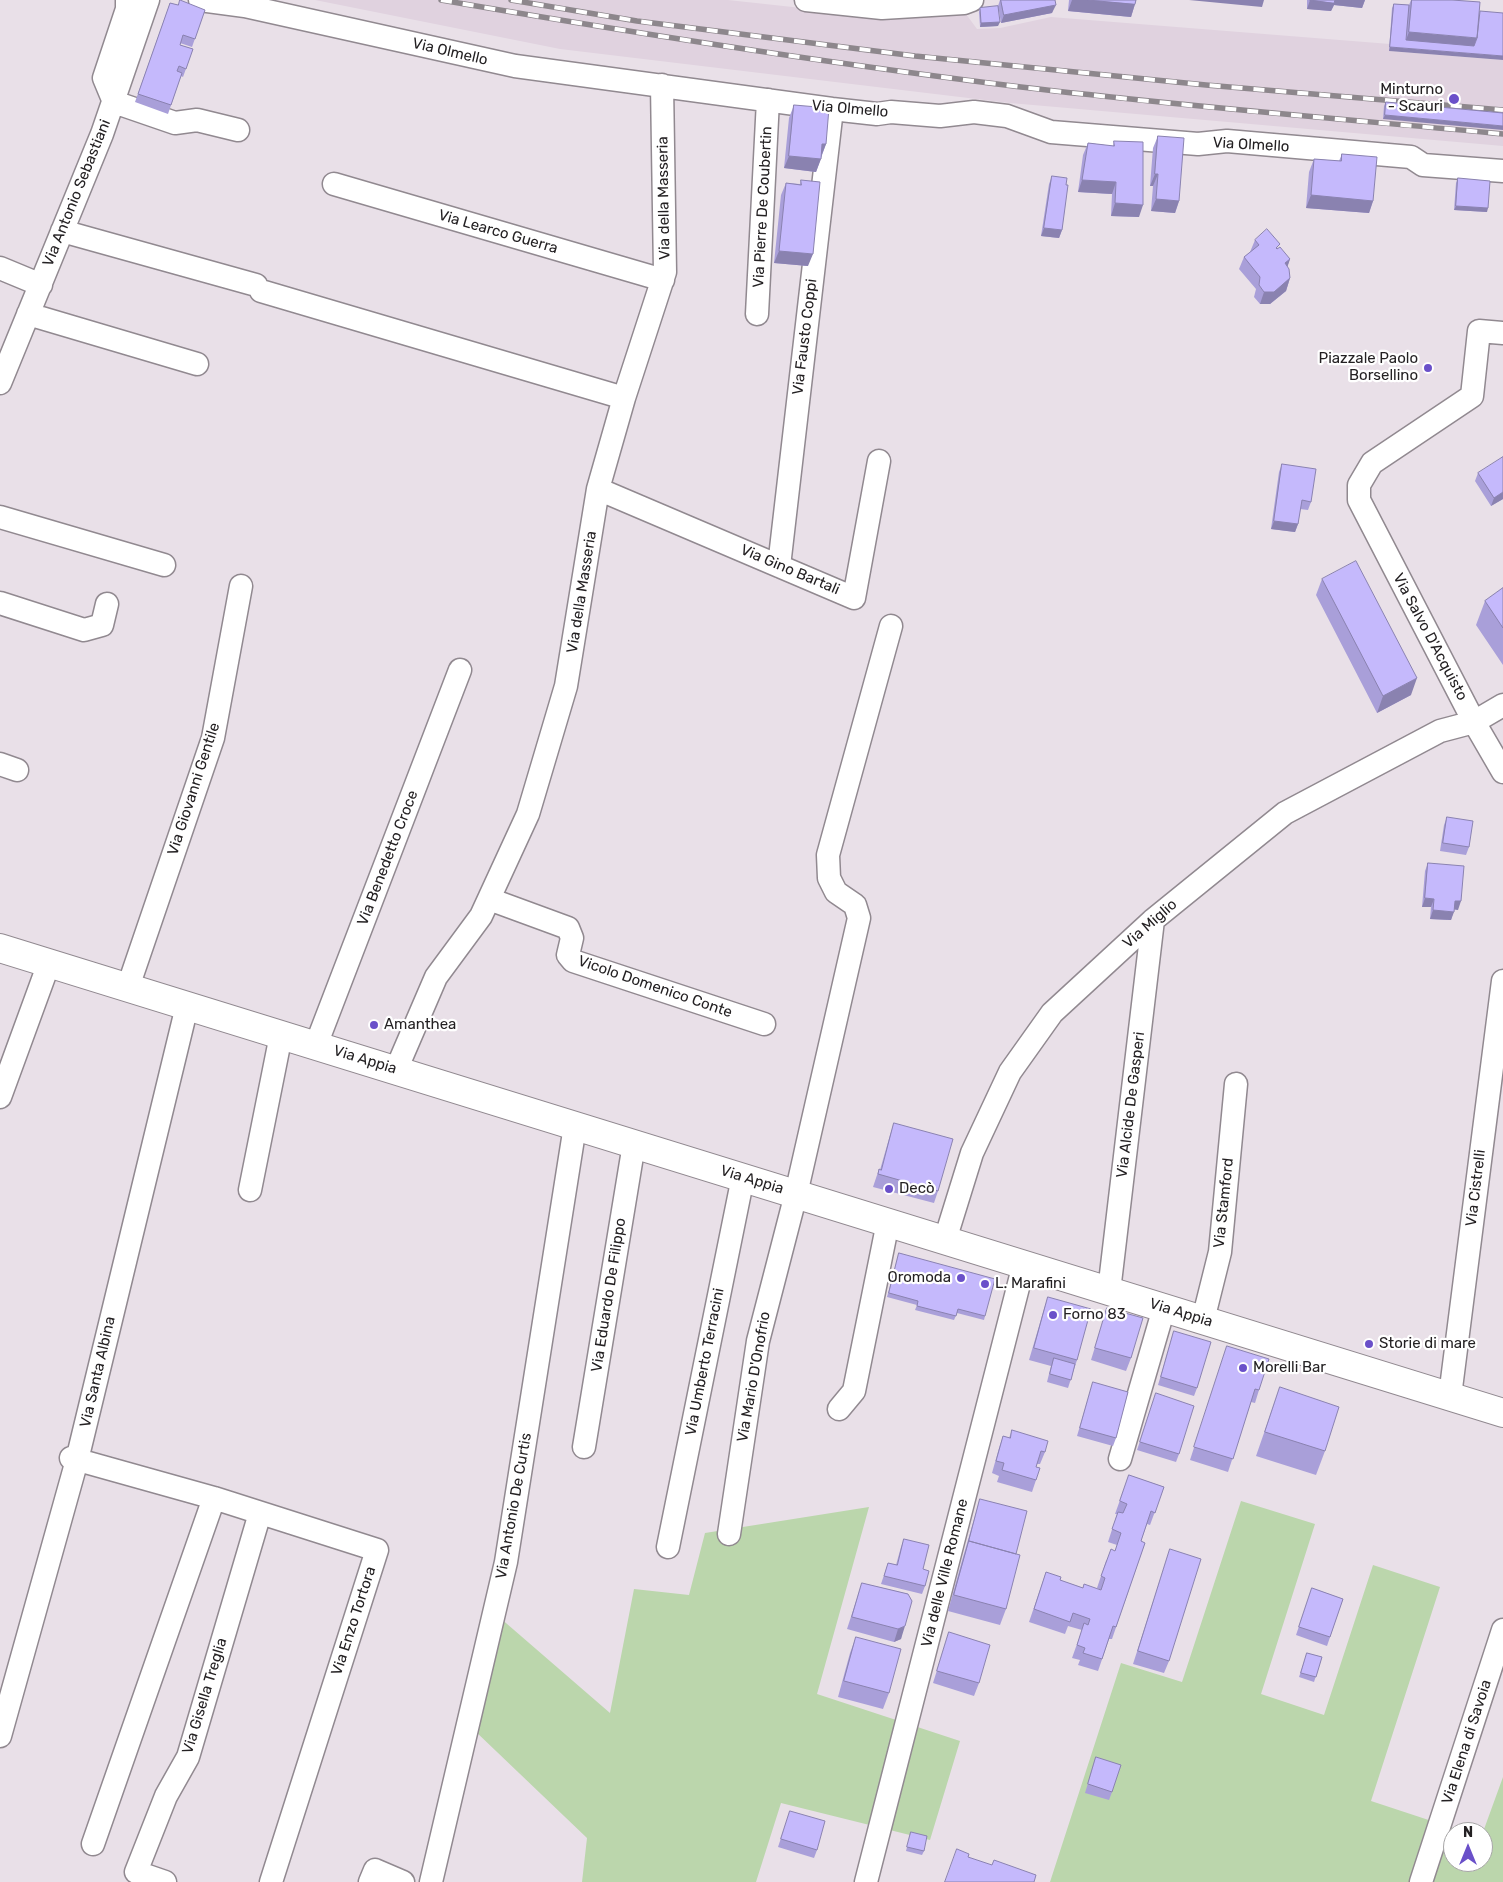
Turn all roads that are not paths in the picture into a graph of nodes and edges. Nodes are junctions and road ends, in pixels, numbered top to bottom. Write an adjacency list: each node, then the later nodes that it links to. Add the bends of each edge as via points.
1 (128, 0): 8 (street, via 128,9 104,78)
2 (148, 0): 8 (street, Via Antonio Sebastiani)
3 (200, 0): 6 (street, Via Olmello, via 245,6 515,66)
4 (806, 0): 5 (street, via 882,8)
5 (972, 0)
6 (662, 85): 7 (street, Via Olmello); 15 (street, Via della Masseria)
7 (768, 100): 9 (street, Via Olmello); 18 (street, Via Pierre De Coubertin)
8 (114, 102): 10 (street, via 175,123 197,120); 13 (street, Via Antonio Sebastiani)
9 (832, 109): 11 (street, Via Olmello, via 940,116 974,112 1007,116 1051,132 1198,144 1227,141 1411,157 1423,165); 27 (street, Via Fausto Coppi)
10 (238, 130)
11 (1503, 171)
12 (334, 184): 15 (street, Via Learco Guerra)
13 (62, 231): 16 (street, Via Antonio Sebastiani); 22 (street)
14 (0, 268): 16 (street)
15 (663, 280): 22 (street, Via della Masseria)
16 (41, 284): 17 (street, Via Antonio Sebastiani)
17 (28, 314): 20 (street); 21 (street, Via Antonio Sebastiani)
18 (757, 314)
19 (1503, 333): 34 (street, Via Salvo D'Acquisto, via 1479,331 1472,396 1372,463 1358,485 1359,500)
20 (197, 364)
21 (0, 383)
22 (624, 398): 24 (street, Via della Masseria)
23 (879, 461): 27 (street, Via Gino Bartali, via 854,598)
24 (598, 489): 27 (street, Via Gino Bartali); 36 (street, Via della Masseria, via 566,686 528,814)
25 (0, 517): 26 (street)
26 (164, 565)
27 (779, 566)
28 (241, 586): 41 (street, Via Giovanni Gentile, via 213,738)
29 (0, 603): 30 (street, via 84,630 102,625)
30 (107, 604)
31 (891, 626): 53 (street, Via Mario D'Onofrio, via 828,855 829,878 836,892 855,905 859,918)
32 (460, 670): 45 (street, Via Benedetto Croce)
33 (1503, 705): 34 (street, Via Miglio)
34 (1474, 722): 35 (street, Via Salvo D'Acquisto); 37 (street, Via Miglio, via 1440,731 1285,813)
35 (1503, 772)
36 (489, 900): 43 (street, Vicolo Domenico Conte, via 568,928 572,938 568,955 573,961); 46 (street, Via della Masseria, via 436,978)
37 (1153, 920): 55 (street, Via Miglio, via 1052,1013 1010,1072 972,1153); 57 (street, Via Alcide De Gasperi)
38 (0, 948): 39 (main road, Via Appia)
39 (49, 963): 41 (main road, Via Appia); 48 (street)
40 (1503, 981): 60 (street, Via Cistrelli)
41 (128, 987): 42 (main road, Via Appia)
42 (188, 1006): 44 (main road, Via Appia); 65 (street, Via Santa Albina)
43 (764, 1024)
44 (281, 1034): 45 (main road, Via Appia); 52 (street)
45 (316, 1046): 46 (main road, Via Appia)
46 (396, 1070): 49 (main road, Via Appia)
47 (1236, 1084): 59 (street, Via Stamford, via 1220,1252)
48 (0, 1097)
49 (576, 1126): 50 (main road, Via Appia); 77 (street, Via Antonio De Curtis, via 506,1562)
50 (634, 1144): 51 (main road, Via Appia); 63 (street, Via Eduardo De Filippo)
51 (743, 1177): 53 (main road, Via Appia); 69 (street, Via Umberto Terracini)
52 (250, 1190)
53 (796, 1194): 54 (main road, Via Appia); 68 (street, Via Mario D'Onofrio, via 758,1341)
54 (888, 1222): 55 (main road, Via Appia); 61 (street, via 854,1390)
55 (945, 1240): 56 (main road, Via Appia)
56 (1024, 1264): 57 (main road, Via Appia); 78 (street, Via delle Ville Romane)
57 (1109, 1291): 58 (main road, Via Appia)
58 (1164, 1308): 59 (main road, Via Appia); 64 (street)
59 (1203, 1320): 60 (main road, Via Appia)
60 (1450, 1396): 62 (main road, Via Appia)
61 (839, 1409)
62 (1503, 1412)
63 (584, 1447)
64 (1120, 1458)
65 (74, 1459): 66 (street, Via Enzo Tortora); 71 (street, Via Santa Albina)
66 (214, 1498): 67 (street, Via Enzo Tortora); 72 (street)
67 (260, 1513): 73 (street, Via Gisella Treglia, via 188,1757 166,1796 136,1872); 74 (street, Via Enzo Tortora, via 377,1550)
68 (730, 1534)
69 (668, 1547)
70 (1503, 1630): 79 (street, Via Elena di Savoia)
71 (0, 1736)
72 (93, 1844)
73 (165, 1882)
74 (270, 1882)
75 (370, 1882): 76 (street, via 375,1870)
76 (403, 1882)
77 (431, 1882)
78 (866, 1882)
79 (1421, 1882)

